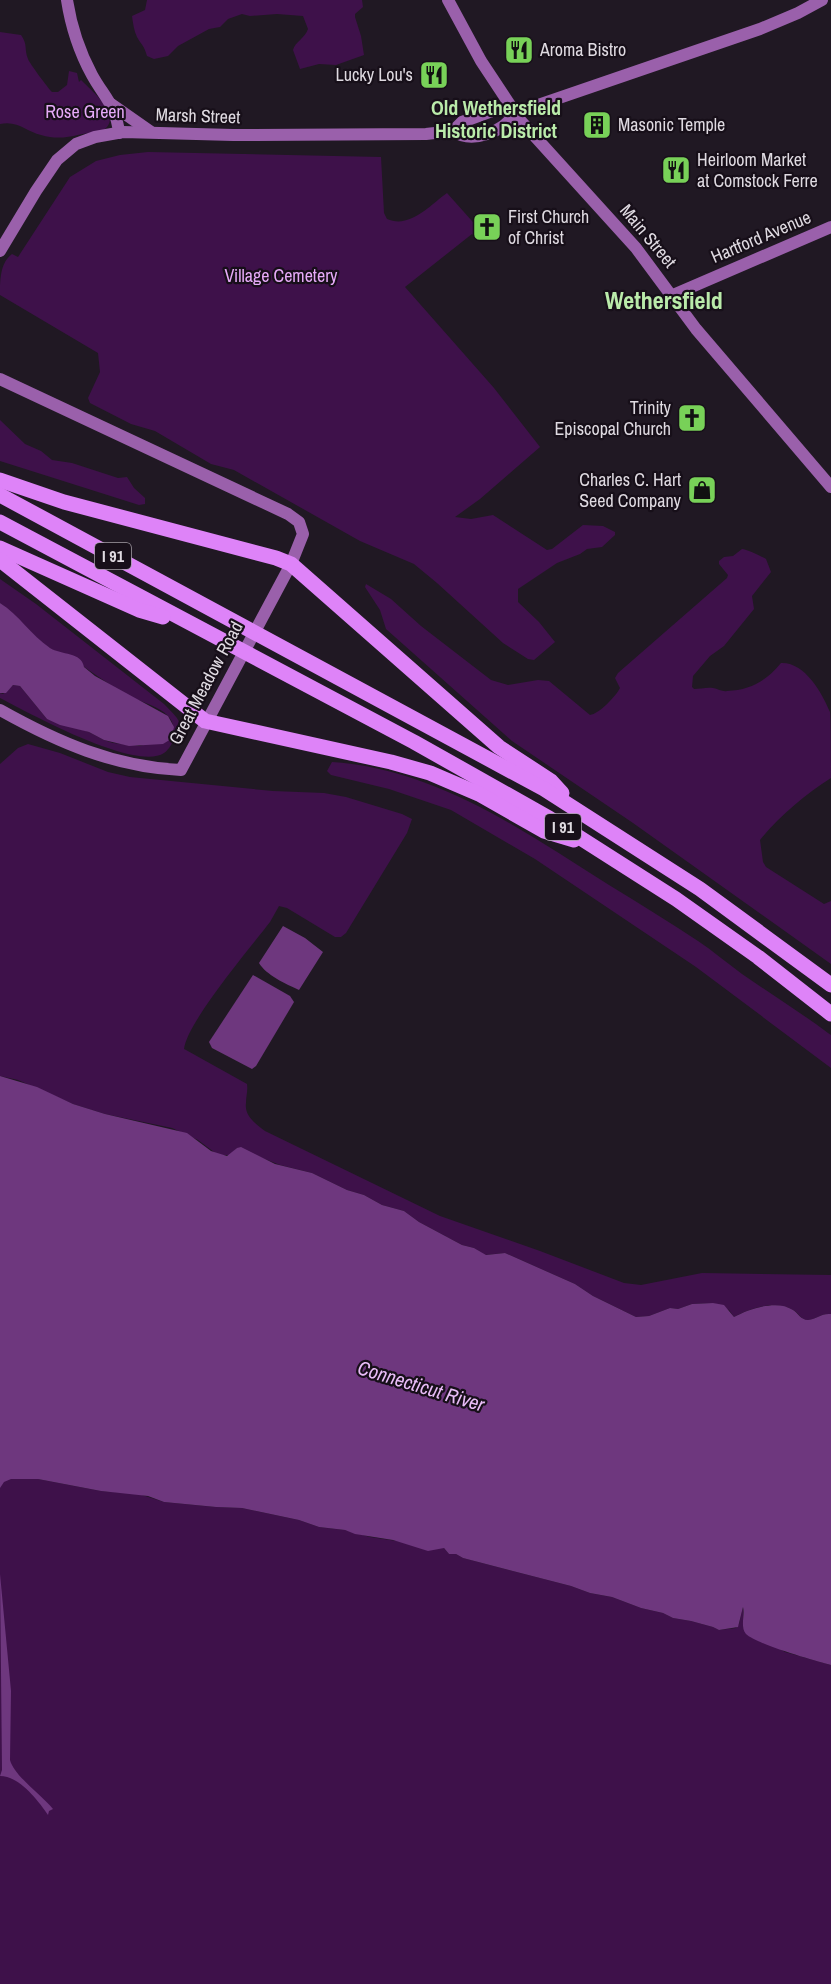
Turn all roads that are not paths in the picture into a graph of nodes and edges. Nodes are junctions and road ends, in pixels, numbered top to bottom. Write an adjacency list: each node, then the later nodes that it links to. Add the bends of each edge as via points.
1 (67, 0): 4 (street, via 82,54)
2 (448, 0): 5 (street, Main Street)
3 (822, 0): 5 (street, via 760,29)
4 (109, 102): 7 (street, via 117,117); 8 (street)
5 (515, 113): 6 (street, Marsh Street, via 492,111 462,122); 6 (street, Marsh Street, via 507,124 493,132 465,137); 11 (street, Main Street, via 625,235)
6 (453, 131): 8 (street, Marsh Street, via 350,135)
7 (119, 133): 8 (street, Marsh Street); 10 (street, Marsh Street, via 90,138 61,156)
8 (152, 133)
9 (831, 227): 11 (street, Hartford Avenue)
10 (0, 251)
11 (673, 295): 14 (street, Main Street, via 720,358)
12 (0, 380): 19 (street, Great Meadow Road, via 296,519 303,537)
13 (0, 480): 19 (highway, via 64,502)
14 (831, 487)
15 (0, 495): 23 (highway, I 91)
16 (0, 522): 20 (highway, I 91)
17 (0, 549): 20 (highway, via 139,610)
18 (0, 560): 22 (highway)
19 (291, 564): 22 (street, Great Meadow Road); 23 (highway, via 485,735 551,781)
20 (185, 621): 24 (highway, I 91, via 469,773)
21 (0, 710): 22 (street, Great Meadow Road, via 87,753 127,764 173,770 181,770)
22 (205, 721): 24 (highway, via 430,773 478,794 544,831)
23 (581, 812): 25 (highway, I 91, via 709,895)
24 (598, 848): 26 (highway, I 91, via 720,930)
25 (831, 985)
26 (831, 1014)

